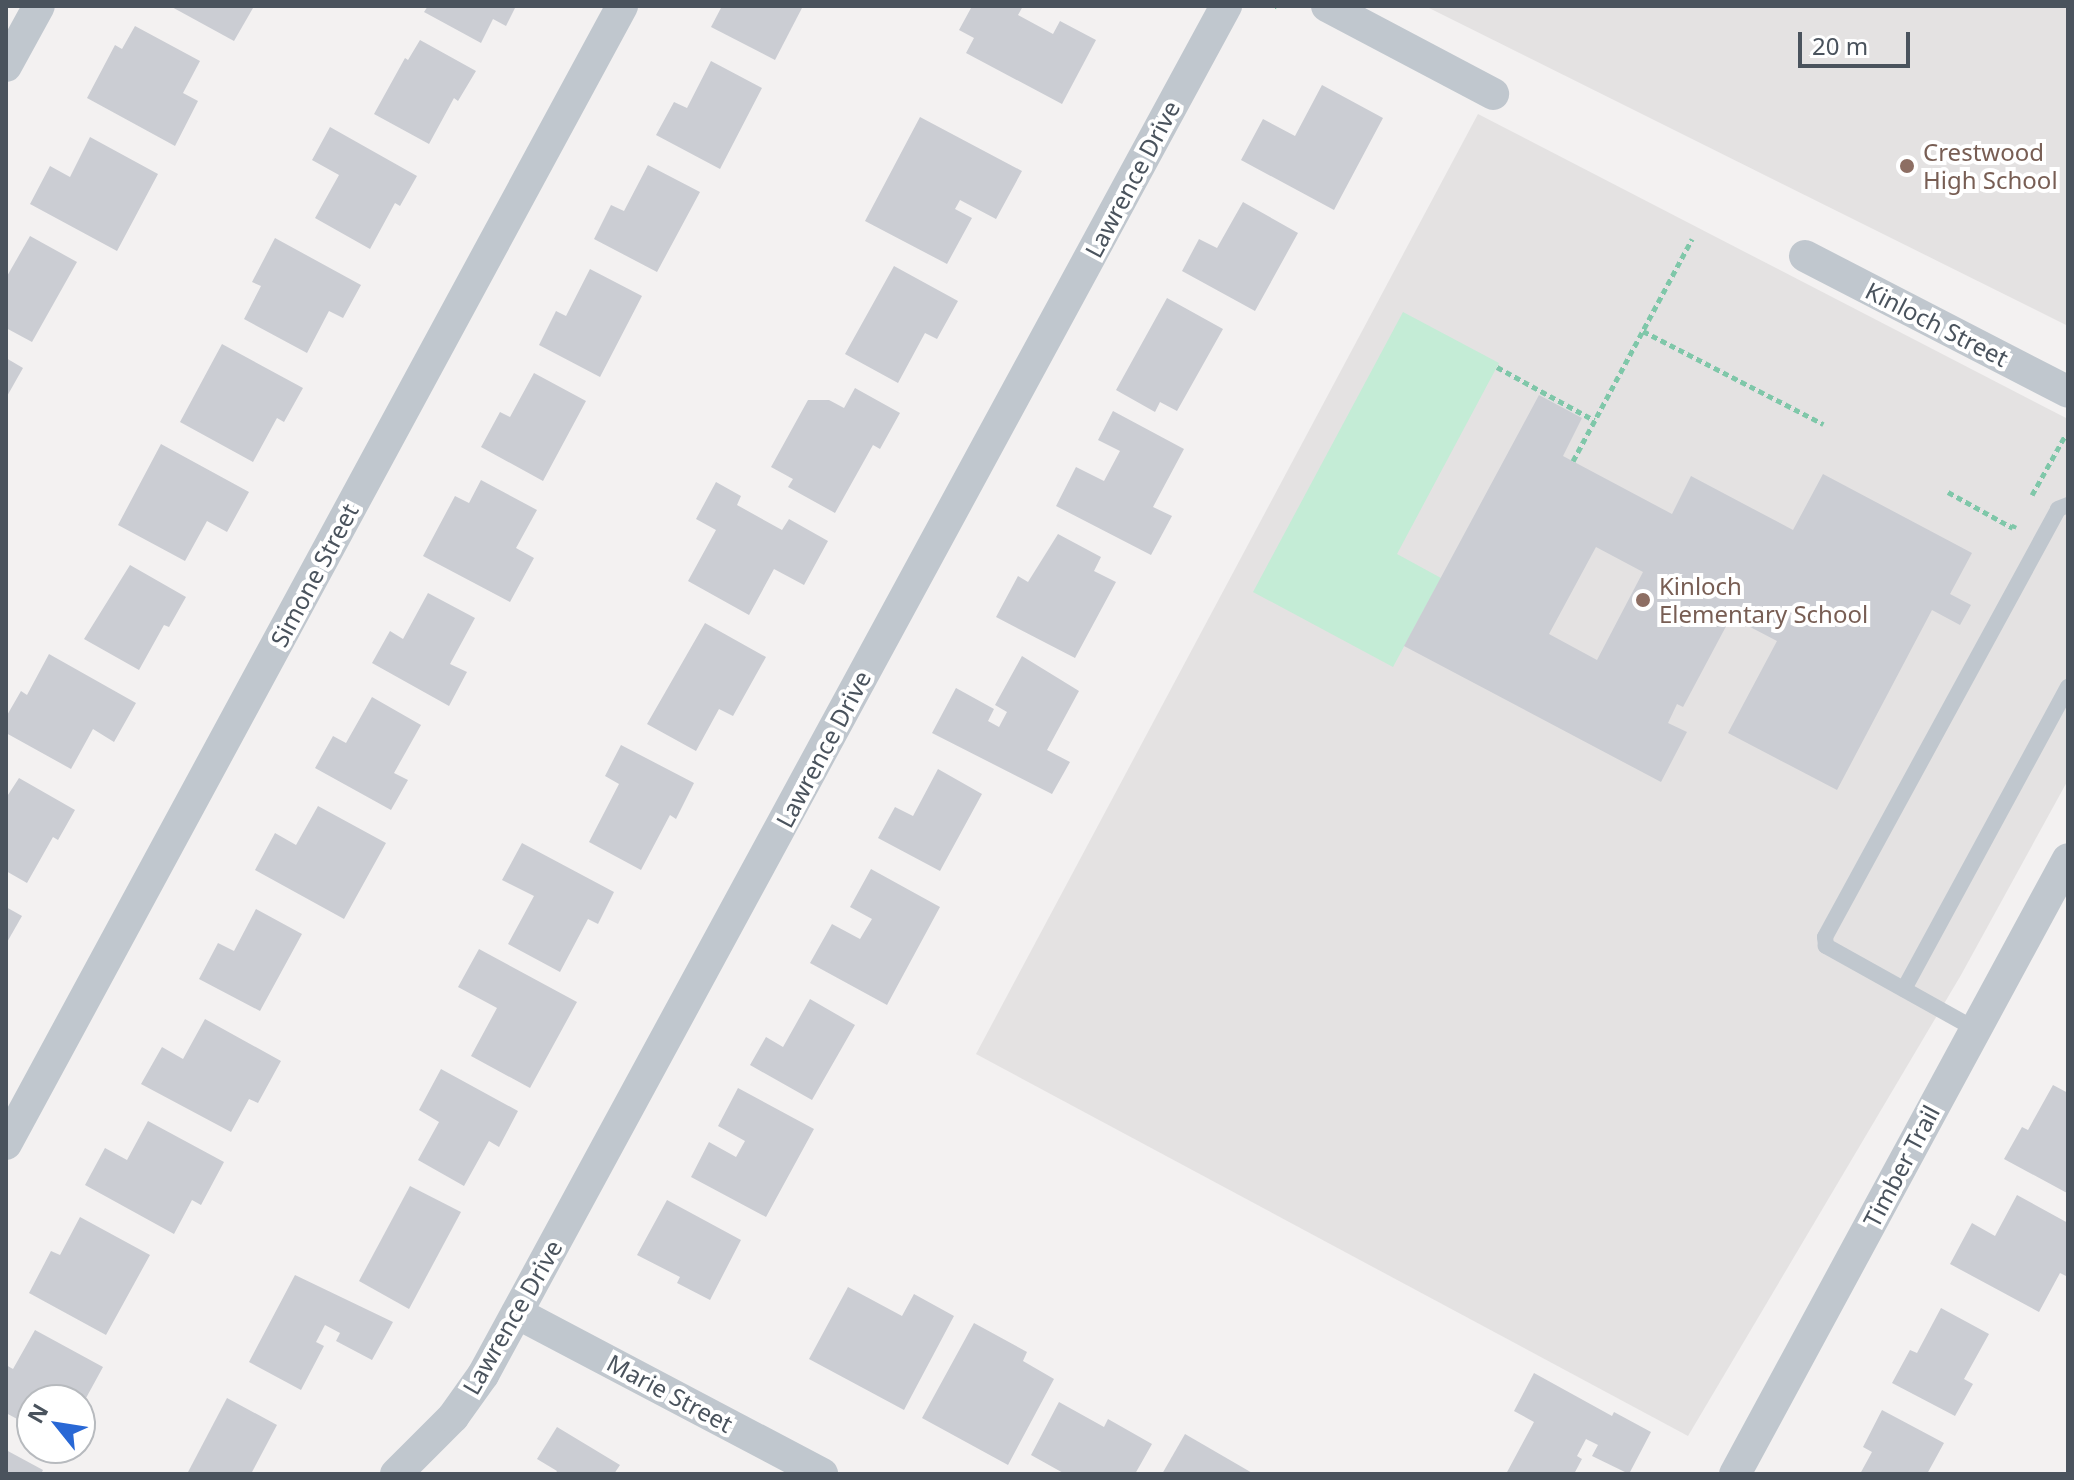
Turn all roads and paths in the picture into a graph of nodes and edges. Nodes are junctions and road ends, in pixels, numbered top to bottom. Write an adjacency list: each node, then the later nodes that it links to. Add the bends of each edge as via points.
1 (39, 6): 5 (street)
2 (622, 6): 24 (street, Simone Street)
3 (1226, 6): 25 (street, Lawrence Drive)
4 (1327, 6): 6 (street)
5 (6, 66)
6 (1493, 94)
7 (1692, 239): 9 (path)
8 (1805, 256): 11 (street, Kinloch Street)
9 (1643, 330): 12 (path); 13 (path)
10 (1497, 367): 12 (path)
11 (2068, 392)
12 (1594, 420): 15 (path)
13 (1823, 424)
14 (2065, 436): 17 (path)
15 (1573, 461)
16 (1948, 492): 19 (path, via 2013,528)
17 (2028, 501)
18 (2068, 505): 22 (lane, via 2058,509 1825,937 1826,946)
19 (2021, 515)
20 (2068, 687): 22 (lane)
21 (2068, 859): 23 (street, Timber Trail)
22 (1904, 989): 23 (lane)
23 (1975, 1029): 28 (street, Timber Trail)
24 (6, 1144)
25 (517, 1313): 26 (street, Lawrence Drive, via 453,1417); 27 (street, Marie Street)
26 (396, 1474)
27 (822, 1474)
28 (1735, 1474)

